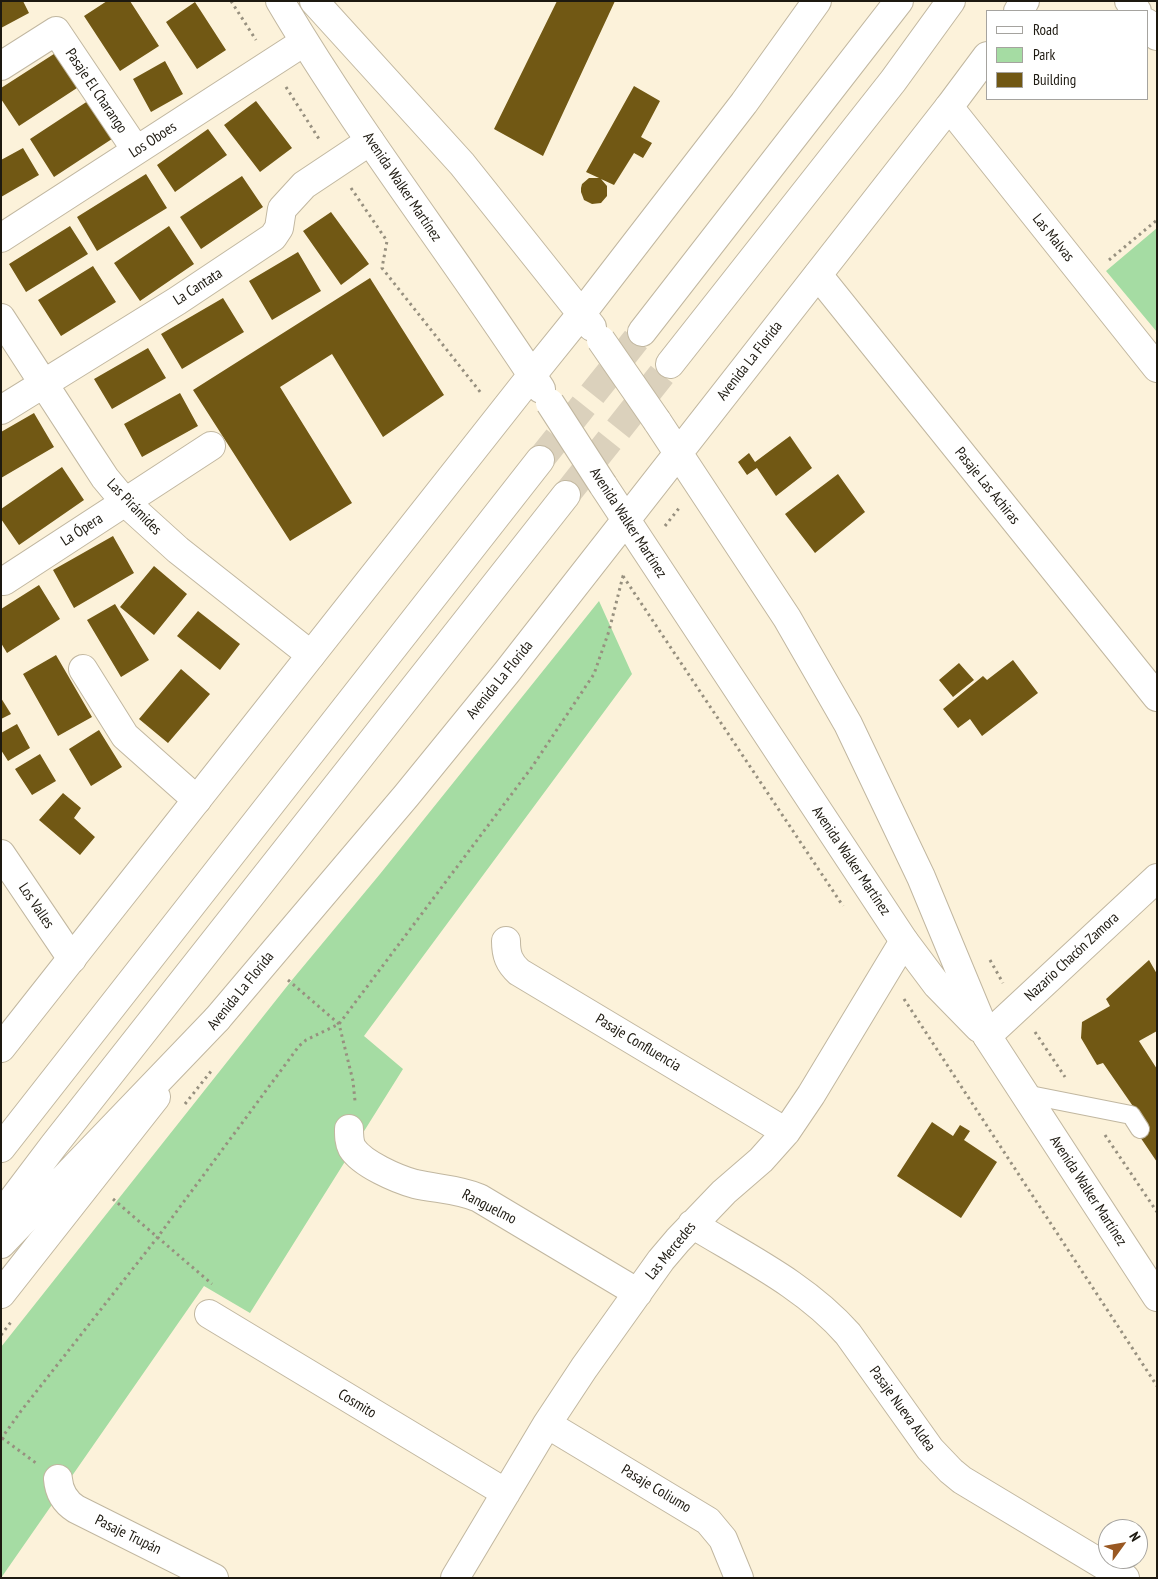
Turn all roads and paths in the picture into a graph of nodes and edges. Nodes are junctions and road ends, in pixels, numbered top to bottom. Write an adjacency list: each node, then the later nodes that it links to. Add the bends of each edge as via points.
1 (231, 1): 11 (path)
2 (280, 1): 9 (main road, Avenida Walker Martínez)
3 (314, 1): 21 (main road, Avenida Walker Martínez, via 462,164)
4 (817, 1): 21 (main road, via 744,103)
5 (899, 1): 23 (main road)
6 (951, 1): 24 (main road, via 893,81)
7 (1148, 24): 8 (main road)
8 (1157, 36)
9 (304, 42): 11 (main road, Los Oboes); 14 (main road, Avenida Walker Martínez)
10 (986, 57): 13 (main road, Avenida La Florida)
11 (271, 63): 15 (main road, Los Oboes); 16 (path)
12 (1, 66): 15 (main road, Pasaje El Charango, via 56,31)
13 (949, 108): 19 (main road, Avenida La Florida); 20 (main road, Las Malvas)
14 (370, 141): 16 (main road, La Cantata); 26 (main road, Avenida Walker Martínez)
15 (136, 150): 18 (main road, Los Oboes)
16 (335, 164): 27 (main road, La Cantata, via 304,185 282,209 279,228 273,237 177,301); 28 (path, via 387,241 382,268 481,393)
17 (1157, 220): 20 (path)
18 (1, 238)
19 (818, 275): 31 (main road, Avenida La Florida); 43 (main road, Pasaje Las Achiras)
20 (1086, 279): 25 (main road, Las Malvas)
21 (582, 313): 26 (main road); 31 (main road, Avenida Walker Martínez, bridge)
22 (1, 318): 27 (main road, Las Pirámides)
23 (642, 332)
24 (670, 364)
25 (1157, 368)
26 (532, 375): 28 (main road); 36 (main road, Avenida Walker Martínez, bridge)
27 (43, 383): 29 (main road, La Cantata); 35 (main road, Las Pirámides)
28 (510, 403): 41 (main road)
29 (1, 410)
30 (212, 446): 35 (main road, La Ópera)
31 (678, 453): 33 (main road, Avenida Walker Martínez); 36 (main road, Avenida La Florida)
32 (540, 460): 63 (main road)
33 (698, 482): 37 (path); 55 (main road, Avenida Walker Martínez, via 787,618 848,724 921,877)
34 (566, 495): 65 (main road)
35 (125, 502): 39 (main road, La Ópera); 41 (main road, Las Pirámides, via 178,550)
36 (626, 520): 37 (main road, Avenida Walker Martínez); 53 (main road, Avenida La Florida, via 452,740)
37 (646, 551): 38 (path); 49 (main road, Avenida Walker Martínez)
38 (623, 576): 40 (path); 47 (path); 54 (path, via 594,674 532,767)
39 (4, 581)
40 (616, 582)
41 (311, 655): 44 (main road)
42 (83, 669): 44 (main road, via 125,736)
43 (1157, 697)
44 (197, 800): 50 (main road)
45 (1, 854): 50 (main road, Los Valles)
46 (1157, 878): 55 (main road, Nazario Chacón Zamora)
47 (848, 913)
48 (506, 941): 62 (main road, Pasaje Confluencia, via 509,960 519,972)
49 (904, 941): 51 (main road, Las Mercedes); 55 (main road, Avenida Walker Martínez, via 936,984)
50 (72, 959): 56 (main road)
51 (886, 971): 62 (main road, Las Mercedes); 75 (path)
52 (286, 978): 54 (path)
53 (218, 1019): 68 (main road); 71 (main road, Avenida La Florida)
54 (339, 1024): 60 (path, via 355,1094); 67 (path, via 299,1046)
55 (987, 1036): 58 (main road, Avenida Walker Martínez)
56 (1, 1048)
57 (213, 1068): 59 (path)
58 (1025, 1094): 61 (lane, via 1131,1115); 69 (main road, Avenida Walker Martínez)
59 (183, 1106)
60 (349, 1129): 70 (main road, Ranguelmo, via 351,1146 366,1161 417,1184 458,1190 479,1198)
61 (1140, 1129)
62 (786, 1132): 66 (main road, Las Mercedes, via 761,1160)
63 (1, 1148)
64 (111, 1197): 67 (path)
65 (1, 1215)
66 (692, 1224): 70 (main road, Las Mercedes); 83 (main road, Pasaje Nueva Aldea, via 806,1293 834,1317 930,1449 950,1471)
67 (157, 1238): 72 (path, via 215,1286 216,1295); 77 (path)
68 (1, 1244)
69 (1154, 1285)
70 (638, 1293): 76 (main road, Las Mercedes)
71 (1, 1294)
72 (209, 1314): 79 (main road, Cosmito)
73 (13, 1320): 74 (path)
74 (1, 1334)
75 (1157, 1386)
76 (547, 1424): 79 (main road, Las Mercedes); 82 (main road, Pasaje Coliumo, via 708,1520 723,1539)
77 (2, 1439): 78 (path)
78 (58, 1479): 80 (main road, Pasaje Trupán, via 61,1494 70,1505)
79 (506, 1493): 81 (main road, Las Mercedes)
80 (214, 1578)
81 (455, 1578)
82 (739, 1578)
83 (1125, 1578)

